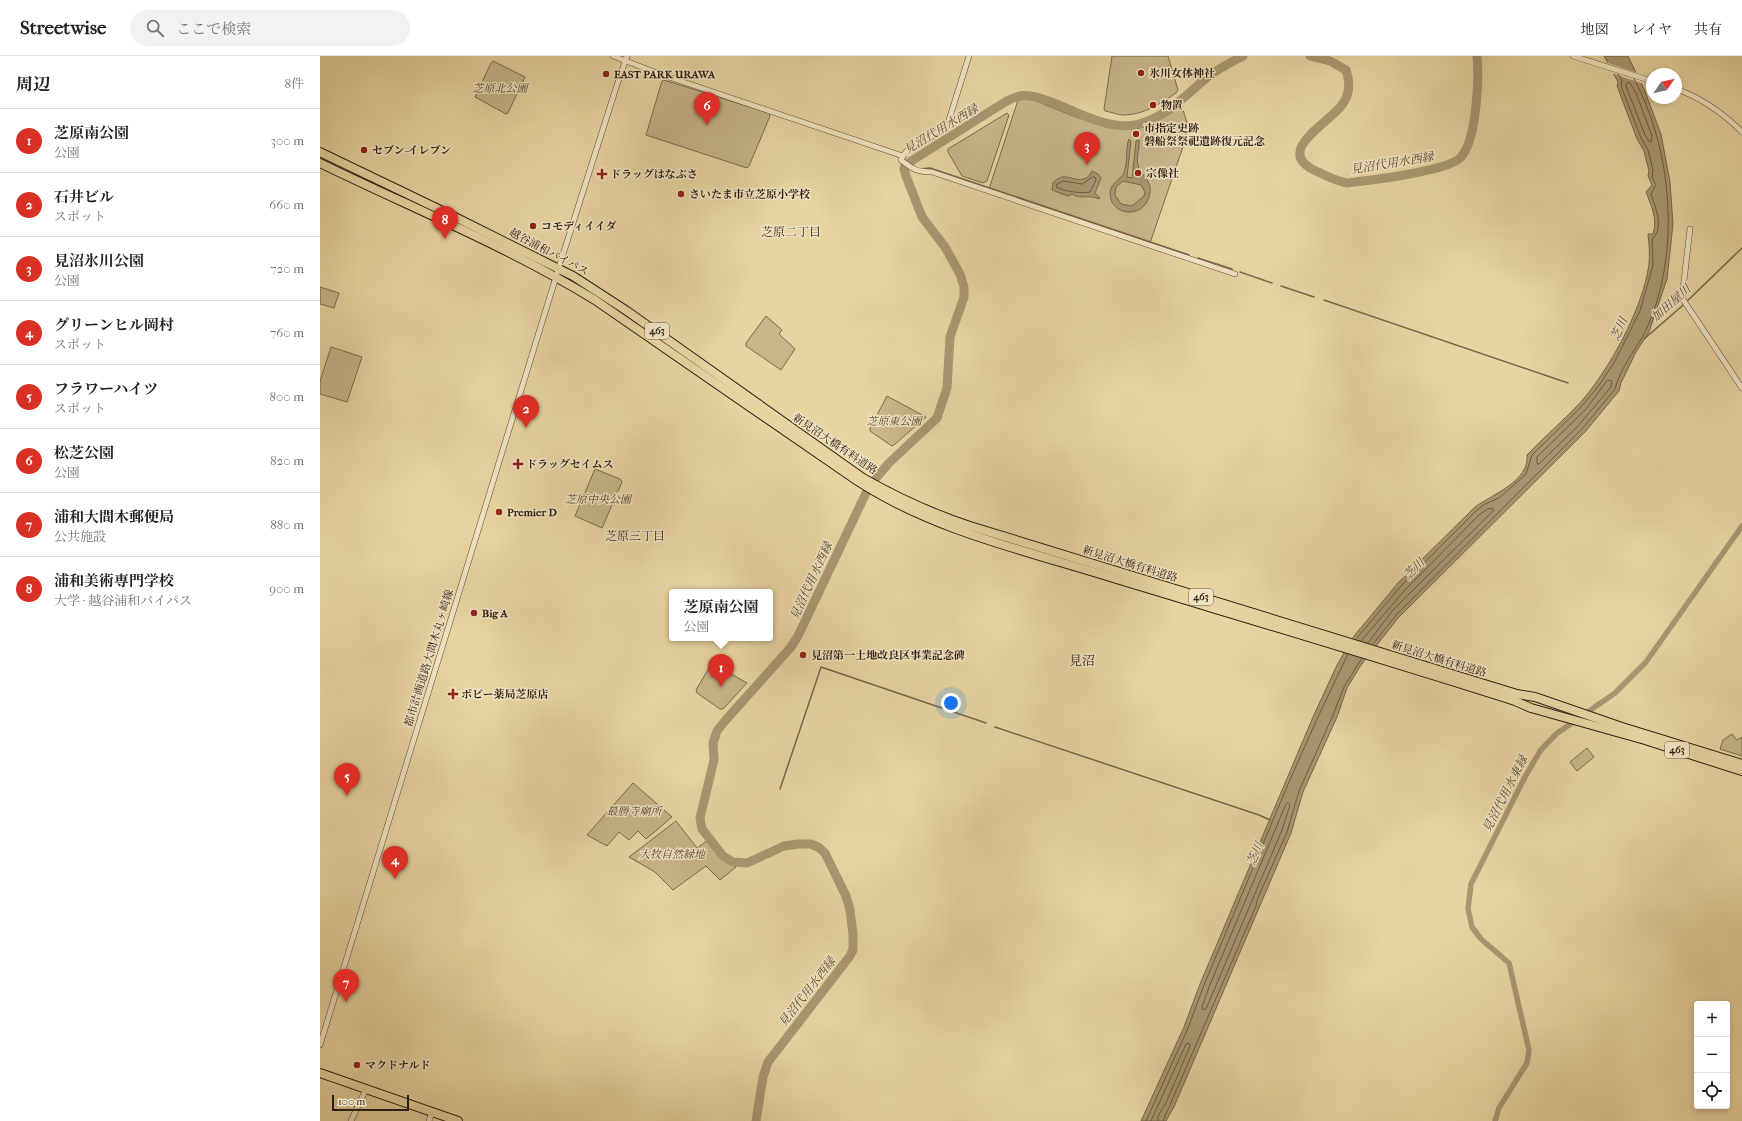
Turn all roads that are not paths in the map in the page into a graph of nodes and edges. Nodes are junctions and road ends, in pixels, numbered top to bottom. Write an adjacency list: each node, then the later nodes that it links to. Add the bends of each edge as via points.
1 (613, 56): 5 (street)
2 (628, 56): 5 (street, 都市計画道路大間木丸ヶ崎線)
3 (969, 56): 10 (street, via 947,126 904,152)
4 (1572, 56): 6 (street)
5 (625, 62): 10 (street); 13 (street, 都市計画道路大間木丸ヶ崎線)
6 (1646, 80)
7 (1682, 91): 8 (street, via 1715,108)
8 (1742, 132)
9 (320, 152): 13 (highway, 越谷浦和バイパス / 463)
10 (902, 158): 14 (street, via 915,170 932,172)
11 (320, 163): 15 (highway, 越谷浦和バイパス / 463)
12 (1690, 229): 16 (street, via 1682,298)
13 (559, 267): 15 (street, 都市計画道路大間木丸ヶ崎線); 17 (highway, 越谷浦和バイパス / 463, via 628,311)
14 (1235, 274)
15 (556, 276): 17 (highway, 越谷浦和バイパス / 463); 22 (street, 都市計画道路大間木丸ヶ崎線)
16 (1742, 388)
17 (750, 402): 18 (highway, 新見沼大橋有料道路 / 463)
18 (798, 436): 19 (highway, 新見沼大橋有料道路 / 463, via 863,478 908,503 947,518 1502,690 1535,697); 19 (highway, 新見沼大橋有料道路 / 463, via 878,494 915,513 949,526 1440,677 1531,708 1598,728)
19 (1614, 728): 20 (highway, 463); 21 (highway, 463)
20 (1742, 764)
21 (1742, 770)
22 (320, 1045)
23 (320, 1072): 24 (highway)
24 (366, 1089): 25 (highway); 26 (street)
25 (432, 1112): 27 (street); 28 (highway)
26 (352, 1121)
27 (429, 1121)
28 (458, 1121)

